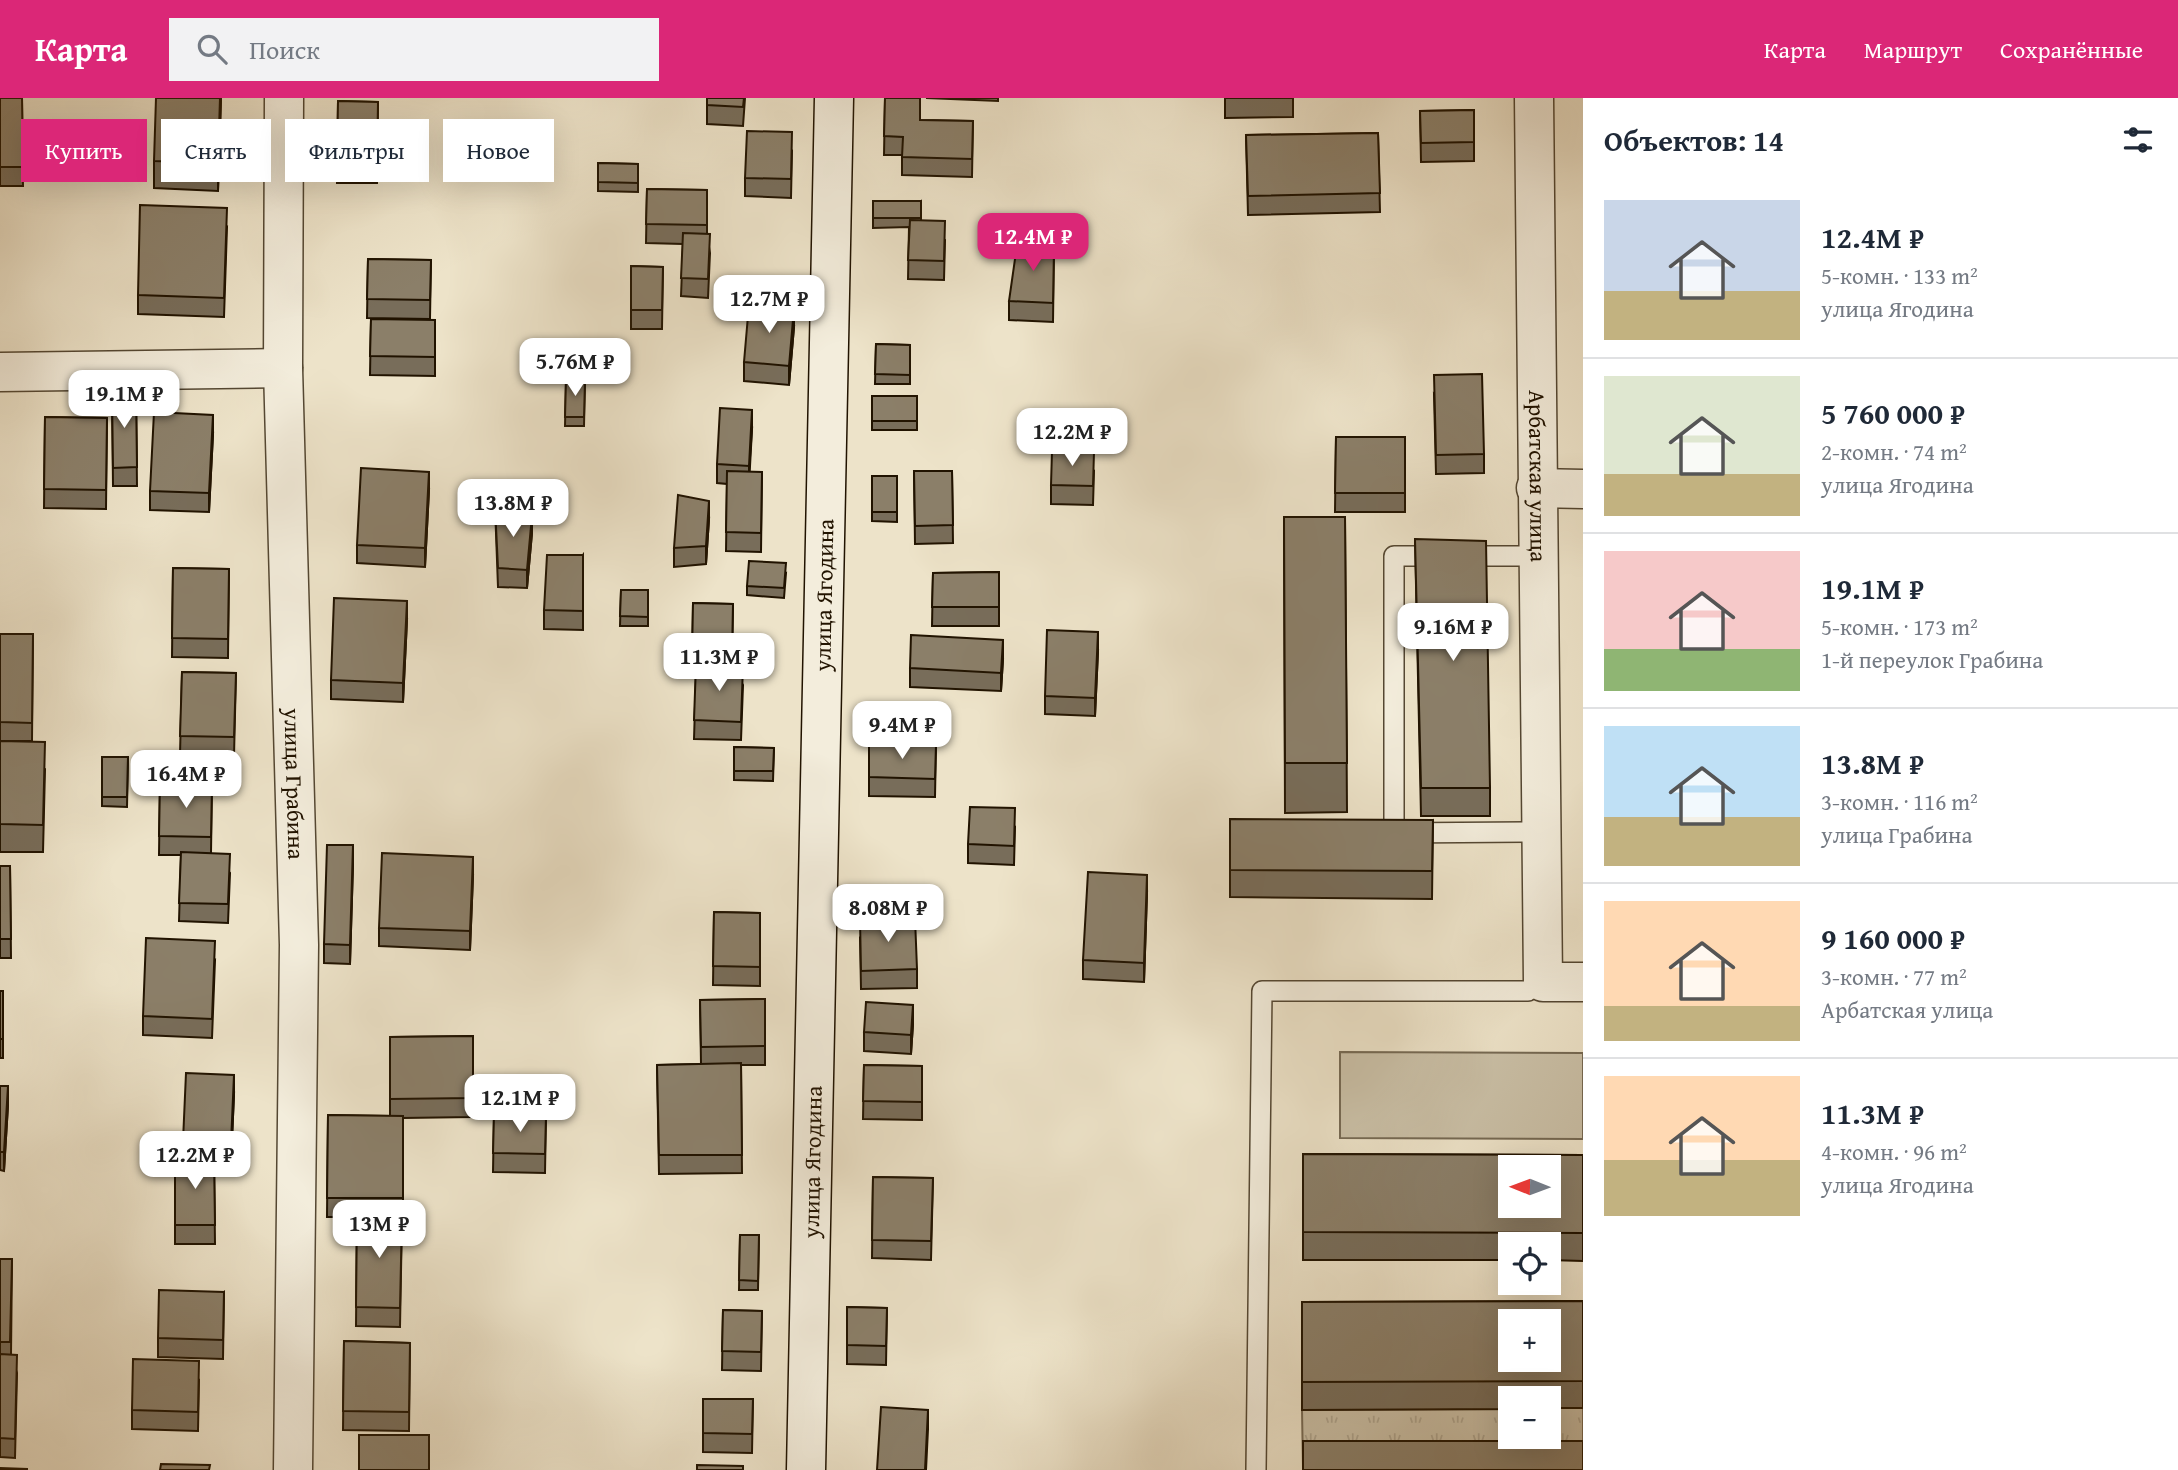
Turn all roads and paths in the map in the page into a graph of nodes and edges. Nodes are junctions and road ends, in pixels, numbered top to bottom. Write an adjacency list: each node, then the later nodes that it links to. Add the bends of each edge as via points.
1 (284, 98): 4 (street, улица Грабина)
2 (834, 98): 13 (street, улица Ягодина)
3 (1534, 98): 6 (street, Арбатская улица)
4 (282, 368): 5 (street); 12 (street, улица Грабина, via 299,944)
5 (0, 372)
6 (1536, 488): 7 (street); 8 (street, Арбатская улица)
7 (1583, 489)
8 (1537, 556): 9 (street, Арбатская улица); 9 (lane, via 1394,556 1394,833)
9 (1540, 832): 11 (street, Арбатская улица)
10 (1583, 982): 11 (street)
11 (1535, 986): 14 (lane, via 1262,991)
12 (293, 1470)
13 (806, 1470)
14 (1256, 1470)

